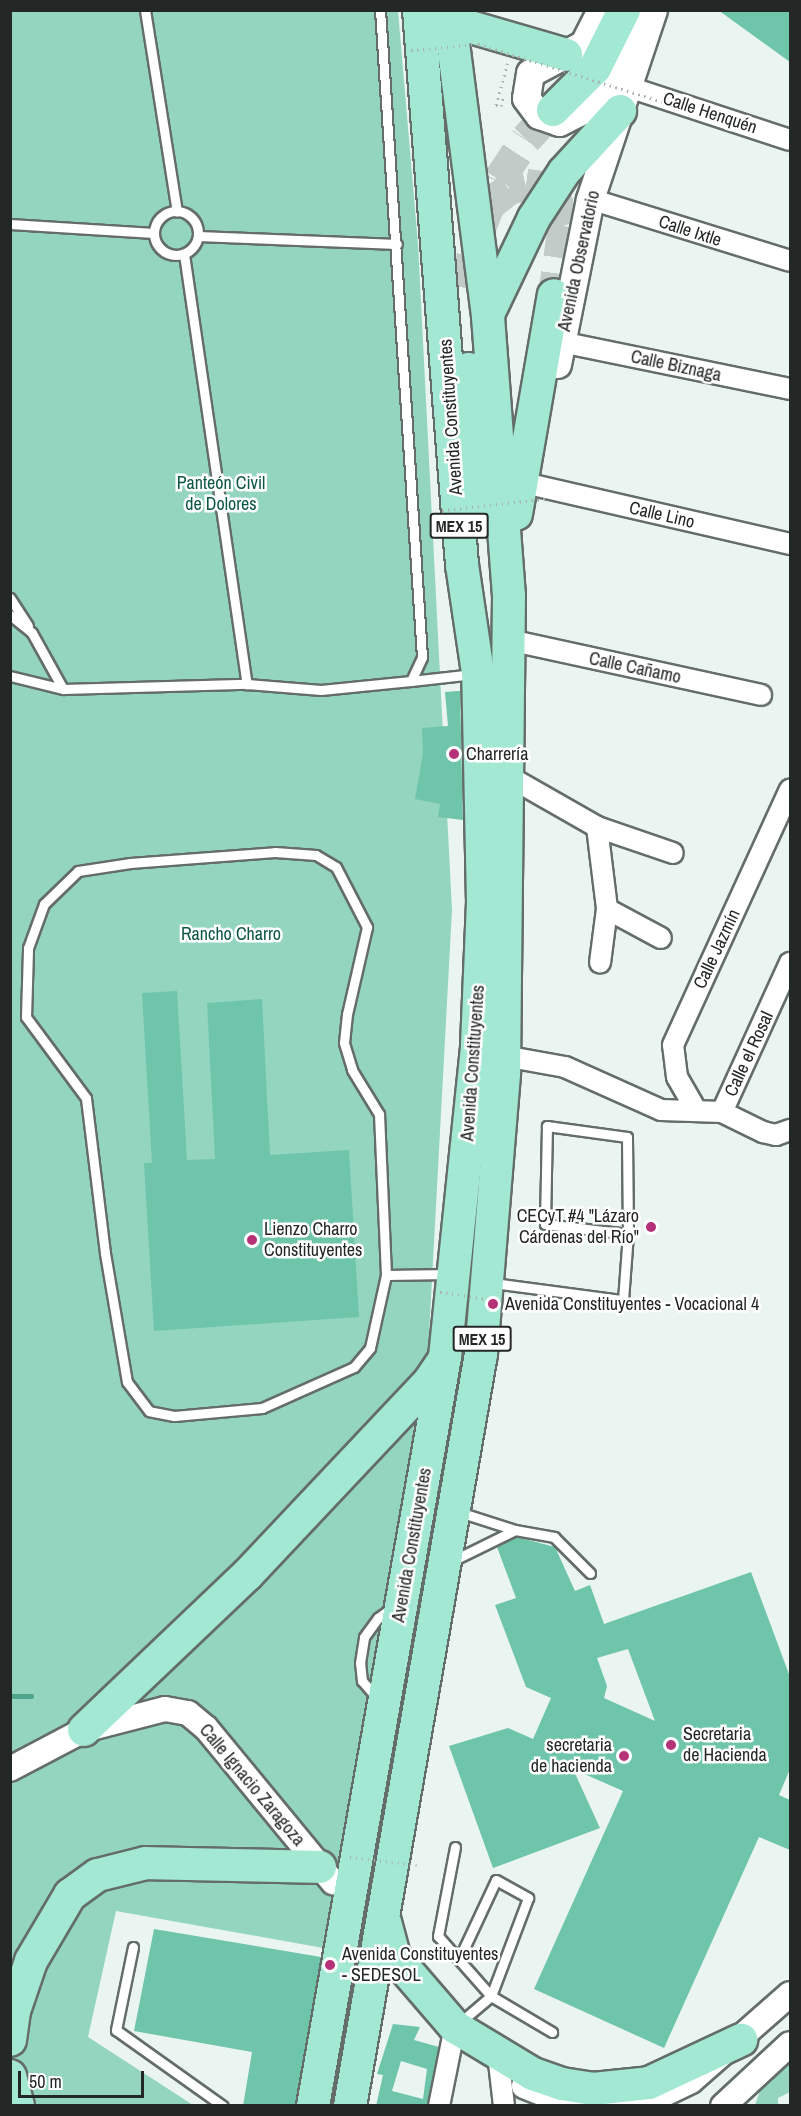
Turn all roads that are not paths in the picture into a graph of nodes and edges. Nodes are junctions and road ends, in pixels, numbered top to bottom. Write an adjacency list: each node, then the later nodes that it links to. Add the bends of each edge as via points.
1 (145, 10): 12 (lane)
2 (380, 10): 16 (lane)
3 (420, 10): 31 (highway, Avenida Constituyentes / MEX 15, via 462,565)
4 (601, 10): 7 (main road, via 584,44)
5 (643, 11): 7 (main road, via 595,100 578,115 553,122 539,115 526,98 526,81 536,67); 8 (main road, Avenida Observatorio); 9 (highway)
6 (450, 16): 7 (highway); 21 (highway, Avenida Constituyentes / MEX 15)
7 (566, 55)
8 (624, 99): 10 (street, Calle Henquén); 11 (main road, Avenida Observatorio); 21 (highway, via 570,165 534,218)
9 (553, 110)
10 (790, 140)
11 (590, 199): 18 (street, Calle Ixtle); 22 (main road, Avenida Observatorio)
12 (177, 211): 14 (lane, via 161,217); 15 (lane, via 192,218)
13 (10, 224): 14 (lane)
14 (154, 233): 17 (lane, via 160,248 167,253)
15 (198, 236): 16 (lane); 17 (lane)
16 (397, 244): 33 (lane, via 422,657)
17 (184, 254): 34 (lane)
18 (790, 261)
19 (464, 288): 39 (highway, via 463,312 489,573 491,670)
20 (554, 295): 24 (highway)
21 (488, 316): 26 (highway, Avenida Constituyentes / MEX 15)
22 (561, 342): 23 (street, Calle Biznaga); 24 (main road, Avenida Observatorio)
23 (790, 389)
24 (532, 498): 25 (street, Calle Lino); 26 (highway)
25 (790, 544)
26 (509, 596): 30 (highway, Avenida Constituyentes / MEX 15)
27 (10, 598): 29 (lane)
28 (10, 615): 29 (lane)
29 (33, 633): 35 (lane)
30 (509, 640): 36 (street, Calle Cañamo); 37 (highway, Avenida Constituyentes / MEX 15)
31 (478, 673): 33 (lane); 39 (highway, Avenida Constituyentes / MEX 15)
32 (10, 676): 35 (lane)
33 (411, 681): 34 (lane, via 321,690)
34 (247, 684): 35 (lane)
35 (63, 689)
36 (761, 695)
37 (506, 775): 40 (street); 46 (highway, Avenida Constituyentes / MEX 15)
38 (790, 789): 47 (street, Calle Jazmín, via 674,1045 677,1077)
39 (481, 821): 52 (highway, Avenida Constituyentes / MEX 15, via 483,903 477,1045)
40 (597, 827): 41 (street); 42 (street)
41 (673, 853)
42 (607, 909): 43 (street); 44 (street)
43 (661, 938)
44 (600, 963)
45 (790, 963): 48 (street, Calle el Rosal)
46 (504, 1056): 47 (street, via 565,1067 661,1110); 53 (highway, Avenida Constituyentes / MEX 15)
47 (696, 1110): 48 (street)
48 (722, 1112): 49 (street, via 762,1132 776,1135)
49 (790, 1130)
50 (628, 1234): 50 (lane, via 627,1137 547,1126 545,1224); 53 (lane, via 623,1300)
51 (386, 1275): 51 (lane, via 380,1114 352,1070 344,1043 346,1014 367,927 336,867 316,855 275,852 129,863 78,871 44,904 28,948 26,1017 86,1098 105,1252 127,1382 149,1411 174,1416 262,1408 354,1367 370,1348); 52 (lane)
52 (447, 1283): 54 (highway, Avenida Constituyentes / MEX 15)
53 (494, 1291): 55 (highway, Avenida Constituyentes / MEX 15)
54 (445, 1357): 59 (highway, via 429,1383 247,1575); 78 (highway, Avenida Constituyentes / MEX 15)
55 (455, 1510): 56 (lane); 57 (highway, Avenida Constituyentes / MEX 15)
56 (514, 1530): 57 (lane); 58 (lane, via 554,1537)
57 (446, 1564): 63 (highway, Avenida Constituyentes / MEX 15)
58 (590, 1574)
59 (84, 1730): 60 (street, Calle Ignacio Zaragoza); 62 (street, Calle Ignacio Zaragoza, via 165,1709 188,1713 206,1728)
60 (10, 1769)
61 (455, 1846): 65 (lane, via 438,1936)
62 (327, 1875): 70 (highway, via 146,1863 98,1875 70,1895 31,1960 14,2011)
63 (385, 1918): 68 (highway, via 394,1956); 79 (highway, Avenida Constituyentes / MEX 15)
64 (133, 1947): 77 (lane, via 116,2030)
65 (459, 1959): 67 (lane); 67 (lane, via 496,1880 528,1898)
66 (790, 1994): 71 (street)
67 (491, 1996): 68 (lane); 69 (lane)
68 (455, 2027): 73 (highway); 80 (street)
69 (552, 2032)
70 (10, 2040)
71 (741, 2040): 73 (highway, via 649,2082 621,2088 562,2084); 75 (street, via 691,2081 654,2099 591,2104 558,2100)
72 (790, 2044): 82 (street)
73 (498, 2054): 81 (street)
74 (10, 2076): 76 (highway)
75 (524, 2086)
76 (18, 2106)
77 (223, 2106)
78 (313, 2106)
79 (350, 2106)
80 (439, 2106)
81 (504, 2106)
82 (723, 2106)

